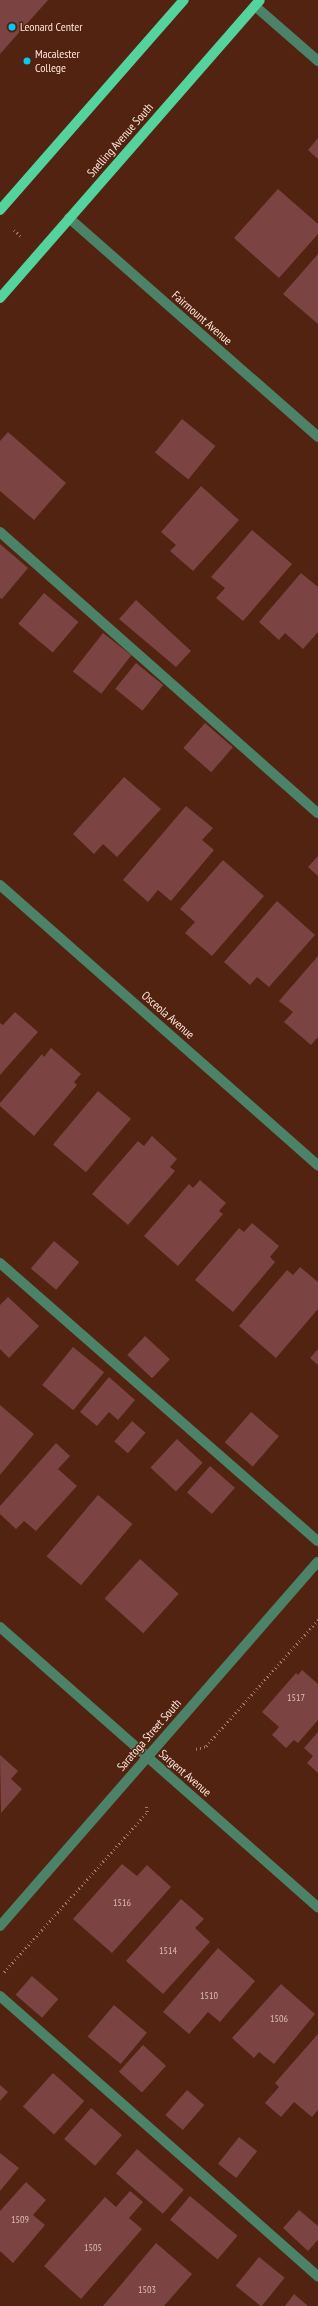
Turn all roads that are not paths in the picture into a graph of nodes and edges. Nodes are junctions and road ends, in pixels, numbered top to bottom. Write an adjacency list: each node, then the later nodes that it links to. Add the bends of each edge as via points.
1 (184, 0): 4 (main road)
2 (258, 3): 3 (street); 5 (main road, Snelling Avenue South)
3 (318, 61)
4 (0, 210)
5 (69, 218): 6 (main road, Snelling Avenue South); 7 (street, Fairmount Avenue)
6 (0, 298)
7 (318, 437)
8 (0, 532): 9 (street)
9 (318, 813)
10 (0, 885): 11 (street, Osceola Avenue)
11 (318, 1165)
12 (0, 1263): 13 (street)
13 (318, 1541)
14 (318, 1562): 16 (street, Saratoga Street South)
15 (0, 1627): 16 (street, Sargent Avenue)
16 (148, 1757): 17 (street, Sargent Avenue); 18 (street, Saratoga Street South)
17 (318, 1907)
18 (0, 1926)
19 (0, 1996): 20 (street)
20 (318, 2276)

